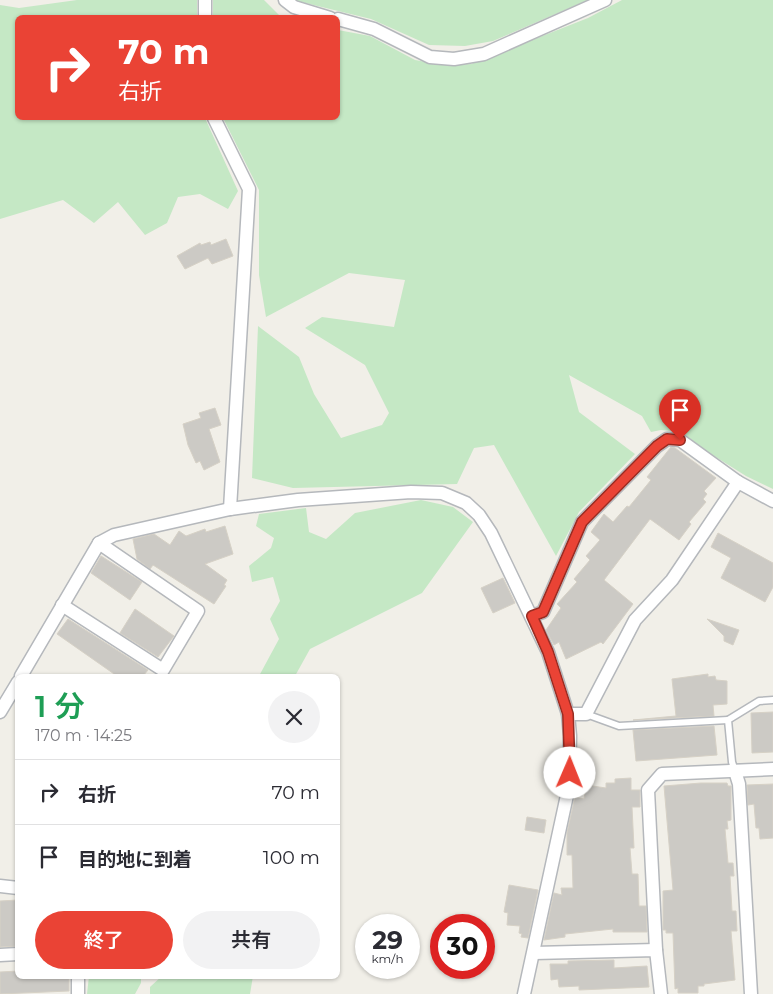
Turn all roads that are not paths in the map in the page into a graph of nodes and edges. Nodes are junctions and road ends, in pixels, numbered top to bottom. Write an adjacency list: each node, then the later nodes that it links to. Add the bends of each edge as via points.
1 (205, 0): 4 (street)
2 (285, 0): 5 (street, via 294,7)
3 (605, 0): 6 (street, via 484,54 454,59 430,57 374,29)
4 (205, 15)
5 (320, 15)
6 (340, 20)
7 (215, 120): 10 (street, via 249,188)
8 (738, 482): 9 (street); 13 (street, via 692,447 680,440 667,439 582,522 543,612); 19 (street, via 672,580 634,620)
9 (773, 501)
10 (230, 508): 11 (street, via 114,535); 13 (street, via 411,492 442,493 466,503 479,515)
11 (98, 543): 12 (street); 12 (street, via 198,611 163,670)
12 (62, 605): 14 (street)
13 (532, 616): 18 (street, via 548,652)
14 (22, 674)
15 (15, 686): 17 (street)
16 (773, 700): 20 (lane, via 759,701)
17 (1, 707)
18 (568, 714): 19 (street); 26 (street, via 569,786)
19 (586, 714): 20 (lane, via 619,726)
20 (728, 720): 22 (lane)
21 (773, 769): 22 (street)
22 (735, 771): 25 (street, via 662,774 648,790); 33 (street, via 739,784)
23 (0, 886): 24 (street)
24 (15, 888)
25 (656, 950): 26 (street); 32 (street)
26 (534, 953): 31 (street)
27 (15, 954): 28 (street)
28 (0, 955)
29 (78, 979): 30 (street)
30 (78, 994)
31 (524, 994)
32 (661, 994)
33 (751, 994)

